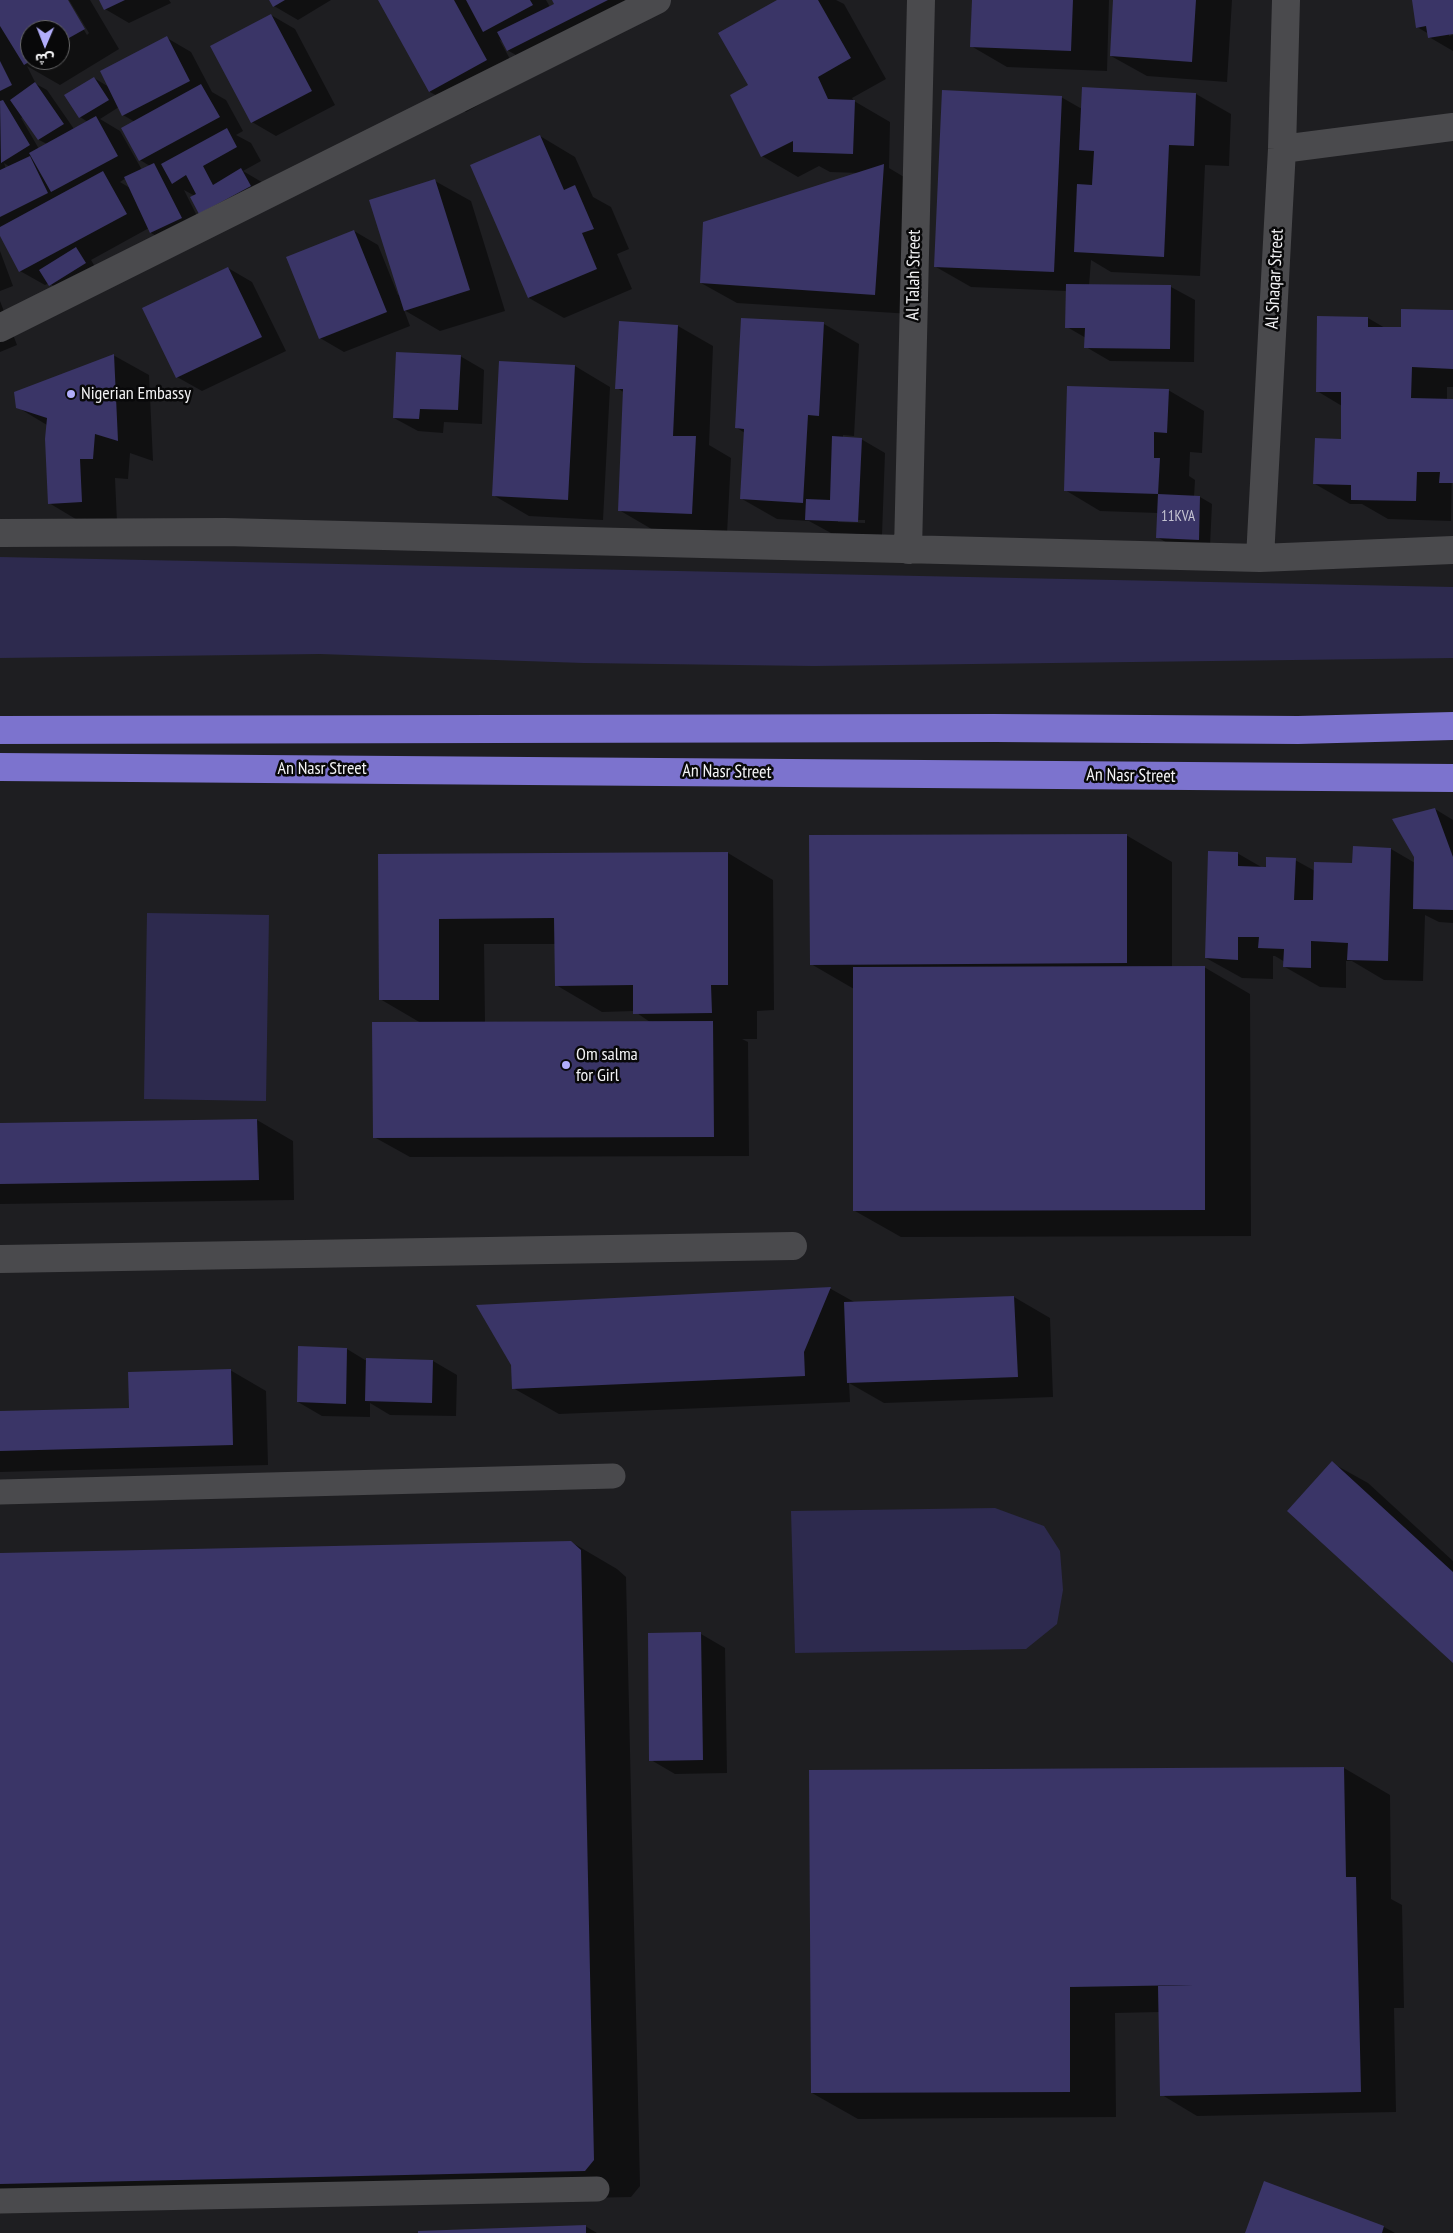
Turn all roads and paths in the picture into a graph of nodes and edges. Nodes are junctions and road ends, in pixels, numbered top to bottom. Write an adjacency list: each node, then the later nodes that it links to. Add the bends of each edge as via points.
1 (657, 0): 6 (street)
2 (921, 0): 8 (street, Al Talah Street)
3 (1286, 0): 5 (street, Al Shaqar Street)
4 (1453, 127): 5 (street)
5 (1282, 149): 10 (street, Al Shaqar Street)
6 (0, 328)
7 (0, 533): 8 (street, via 225,532)
8 (908, 550): 10 (street)
9 (1453, 550): 10 (street)
10 (1260, 558)
11 (1453, 726): 12 (highway, via 1298,730)
12 (0, 730)
13 (0, 768): 14 (highway, An Nasr Street)
14 (1453, 778)
15 (792, 1246): 16 (street)
16 (0, 1259)
17 (613, 1476): 18 (lane)
18 (0, 1492)
19 (597, 2189): 20 (lane)
20 (0, 2200)

